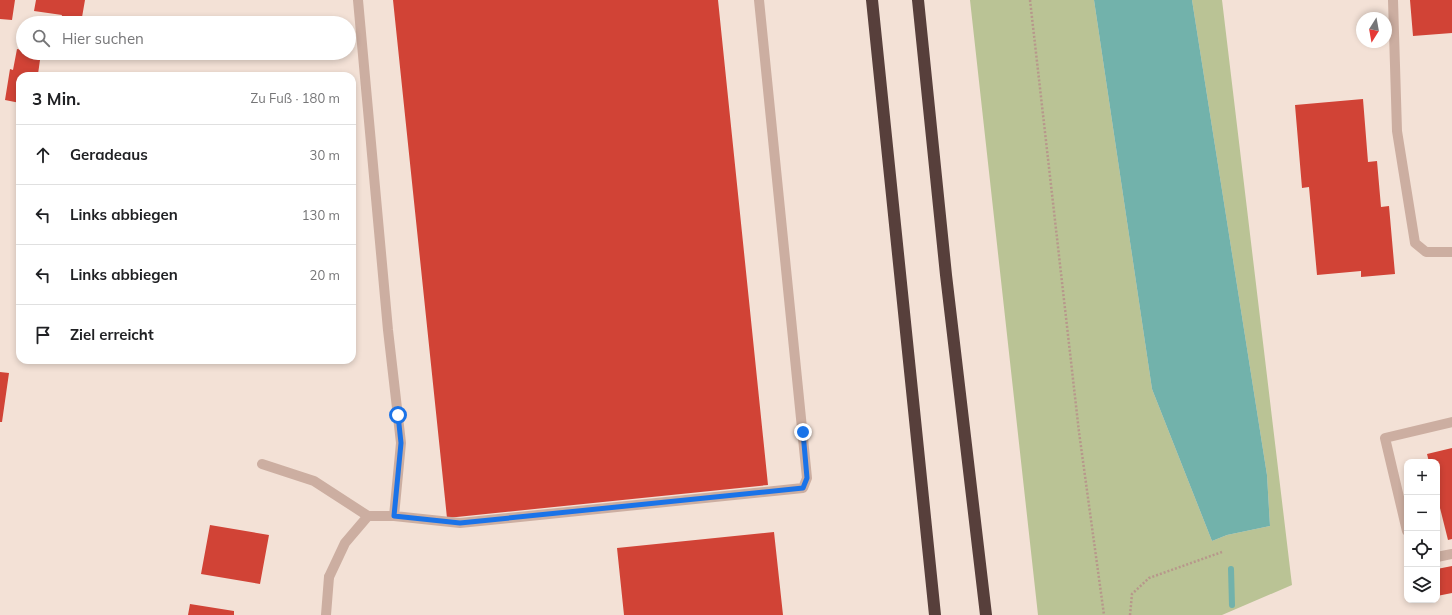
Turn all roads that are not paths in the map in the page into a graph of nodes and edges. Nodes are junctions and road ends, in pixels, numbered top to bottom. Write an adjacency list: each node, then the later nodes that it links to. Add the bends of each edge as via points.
1 (358, 0): 10 (street, via 388,330 401,443)
2 (759, 0): 10 (street, via 807,478 803,488 460,523)
3 (872, 0): 15 (highway)
4 (918, 0): 16 (highway, via 945,267)
5 (1393, 0): 6 (street, via 1397,131 1415,243 1426,252)
6 (1452, 252)
7 (1452, 422): 11 (street, via 1385,438)
8 (262, 464): 9 (street, via 314,481)
9 (368, 516): 10 (street); 14 (street, via 345,543 329,577)
10 (394, 516)
11 (1404, 518)
12 (1452, 554): 13 (street)
13 (1440, 557)
14 (326, 615)
15 (935, 615)
16 (986, 615)

